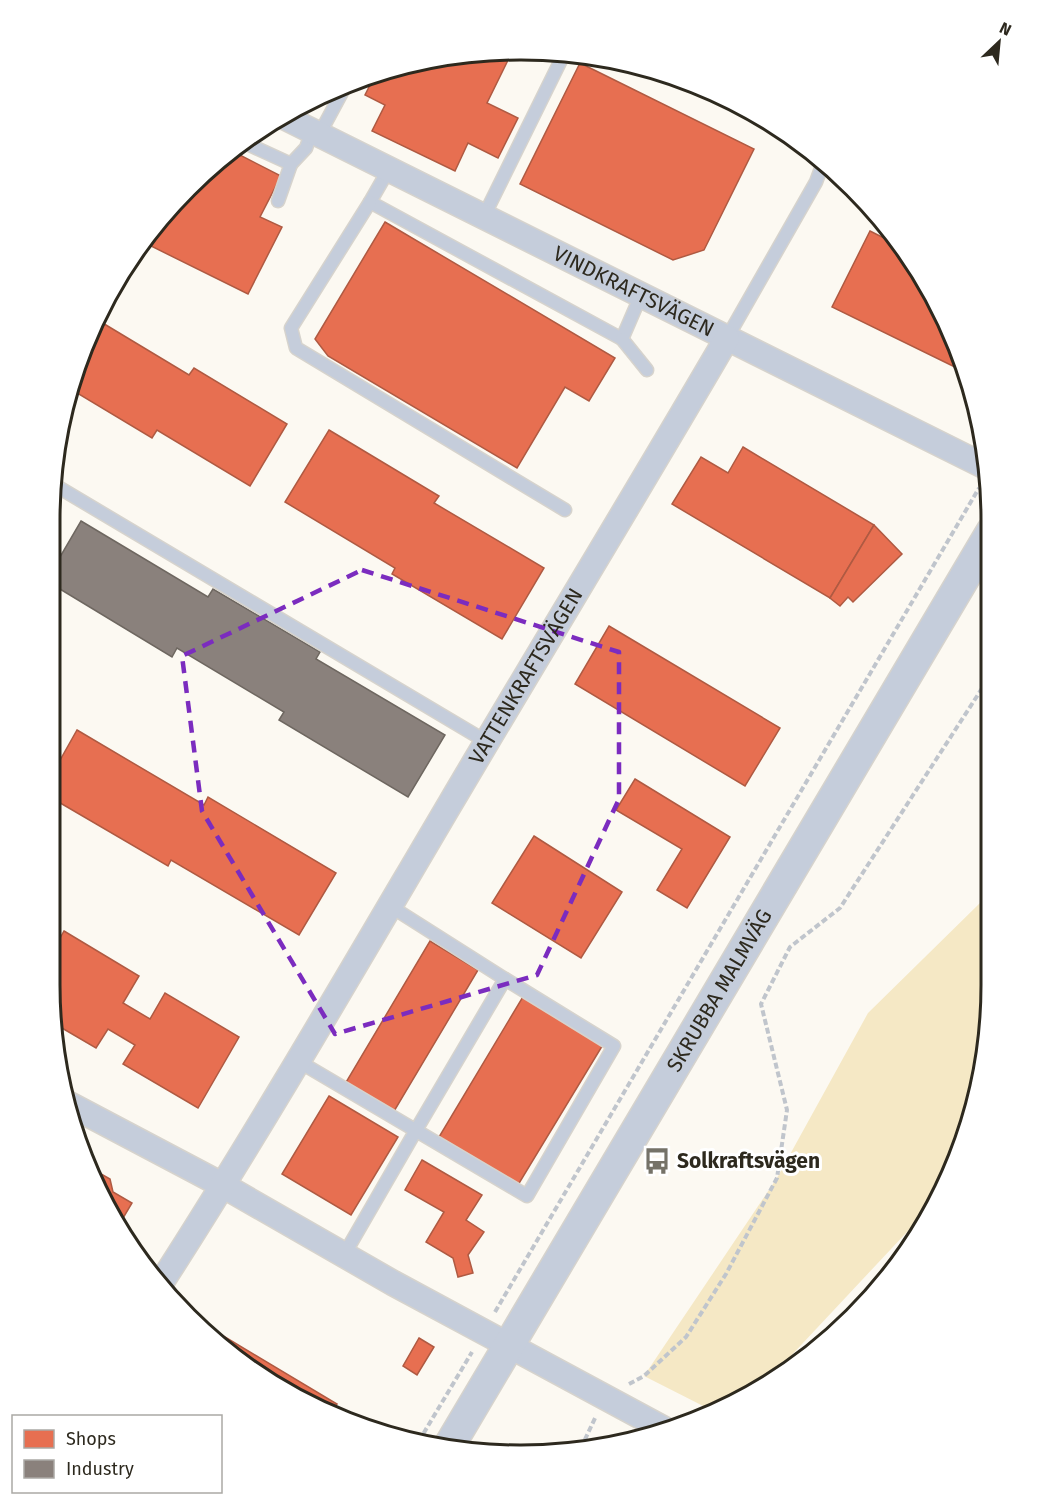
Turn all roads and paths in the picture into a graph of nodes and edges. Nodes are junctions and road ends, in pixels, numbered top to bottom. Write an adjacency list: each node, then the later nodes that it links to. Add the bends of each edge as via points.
1 (560, 62): 11 (lane)
2 (337, 98): 4 (lane)
3 (292, 121): 4 (street, VINDKRAFTSVÄGEN)
4 (315, 133): 6 (lane); 7 (street, VINDKRAFTSVÄGEN)
5 (253, 146): 6 (lane)
6 (291, 164): 9 (lane)
7 (389, 169): 10 (lane); 11 (street, VINDKRAFTSVÄGEN)
8 (821, 171): 13 (lane, VATTENKRAFTSVÄGEN)
9 (278, 201)
10 (370, 202): 14 (lane); 19 (lane, via 291,328 296,348)
11 (484, 216): 12 (street, VINDKRAFTSVÄGEN)
12 (641, 295): 13 (street, VINDKRAFTSVÄGEN); 14 (lane)
13 (727, 338): 16 (street, VINDKRAFTSVÄGEN); 22 (street, VATTENKRAFTSVÄGEN)
14 (622, 339): 15 (lane)
15 (647, 370)
16 (978, 473)
17 (979, 484): 31 (path)
18 (61, 489): 22 (lane)
19 (565, 510)
20 (981, 550): 32 (street, SKRUBBA MALMVÄG)
21 (981, 691): 33 (path, via 840,908 790,947 761,1004 787,1110 777,1178 726,1274 686,1337 644,1376)
22 (487, 742): 23 (street, VATTENKRAFTSVÄGEN)
23 (390, 906): 24 (lane); 25 (street, VATTENKRAFTSVÄGEN)
24 (505, 979): 27 (lane); 27 (lane, via 614,1046 526,1196)
25 (298, 1061): 27 (lane); 28 (street, VATTENKRAFTSVÄGEN)
26 (77, 1108): 28 (street)
27 (416, 1132): 29 (lane)
28 (224, 1186): 29 (street); 30 (street, VATTENKRAFTSVÄGEN)
29 (344, 1255): 31 (street)
30 (165, 1278)
31 (484, 1331): 32 (street); 35 (path)
32 (510, 1344): 33 (street); 36 (street, SKRUBBA MALMVÄG)
33 (604, 1396): 34 (street); 37 (path)
34 (656, 1425)
35 (423, 1434)
36 (453, 1440)
37 (583, 1441)

